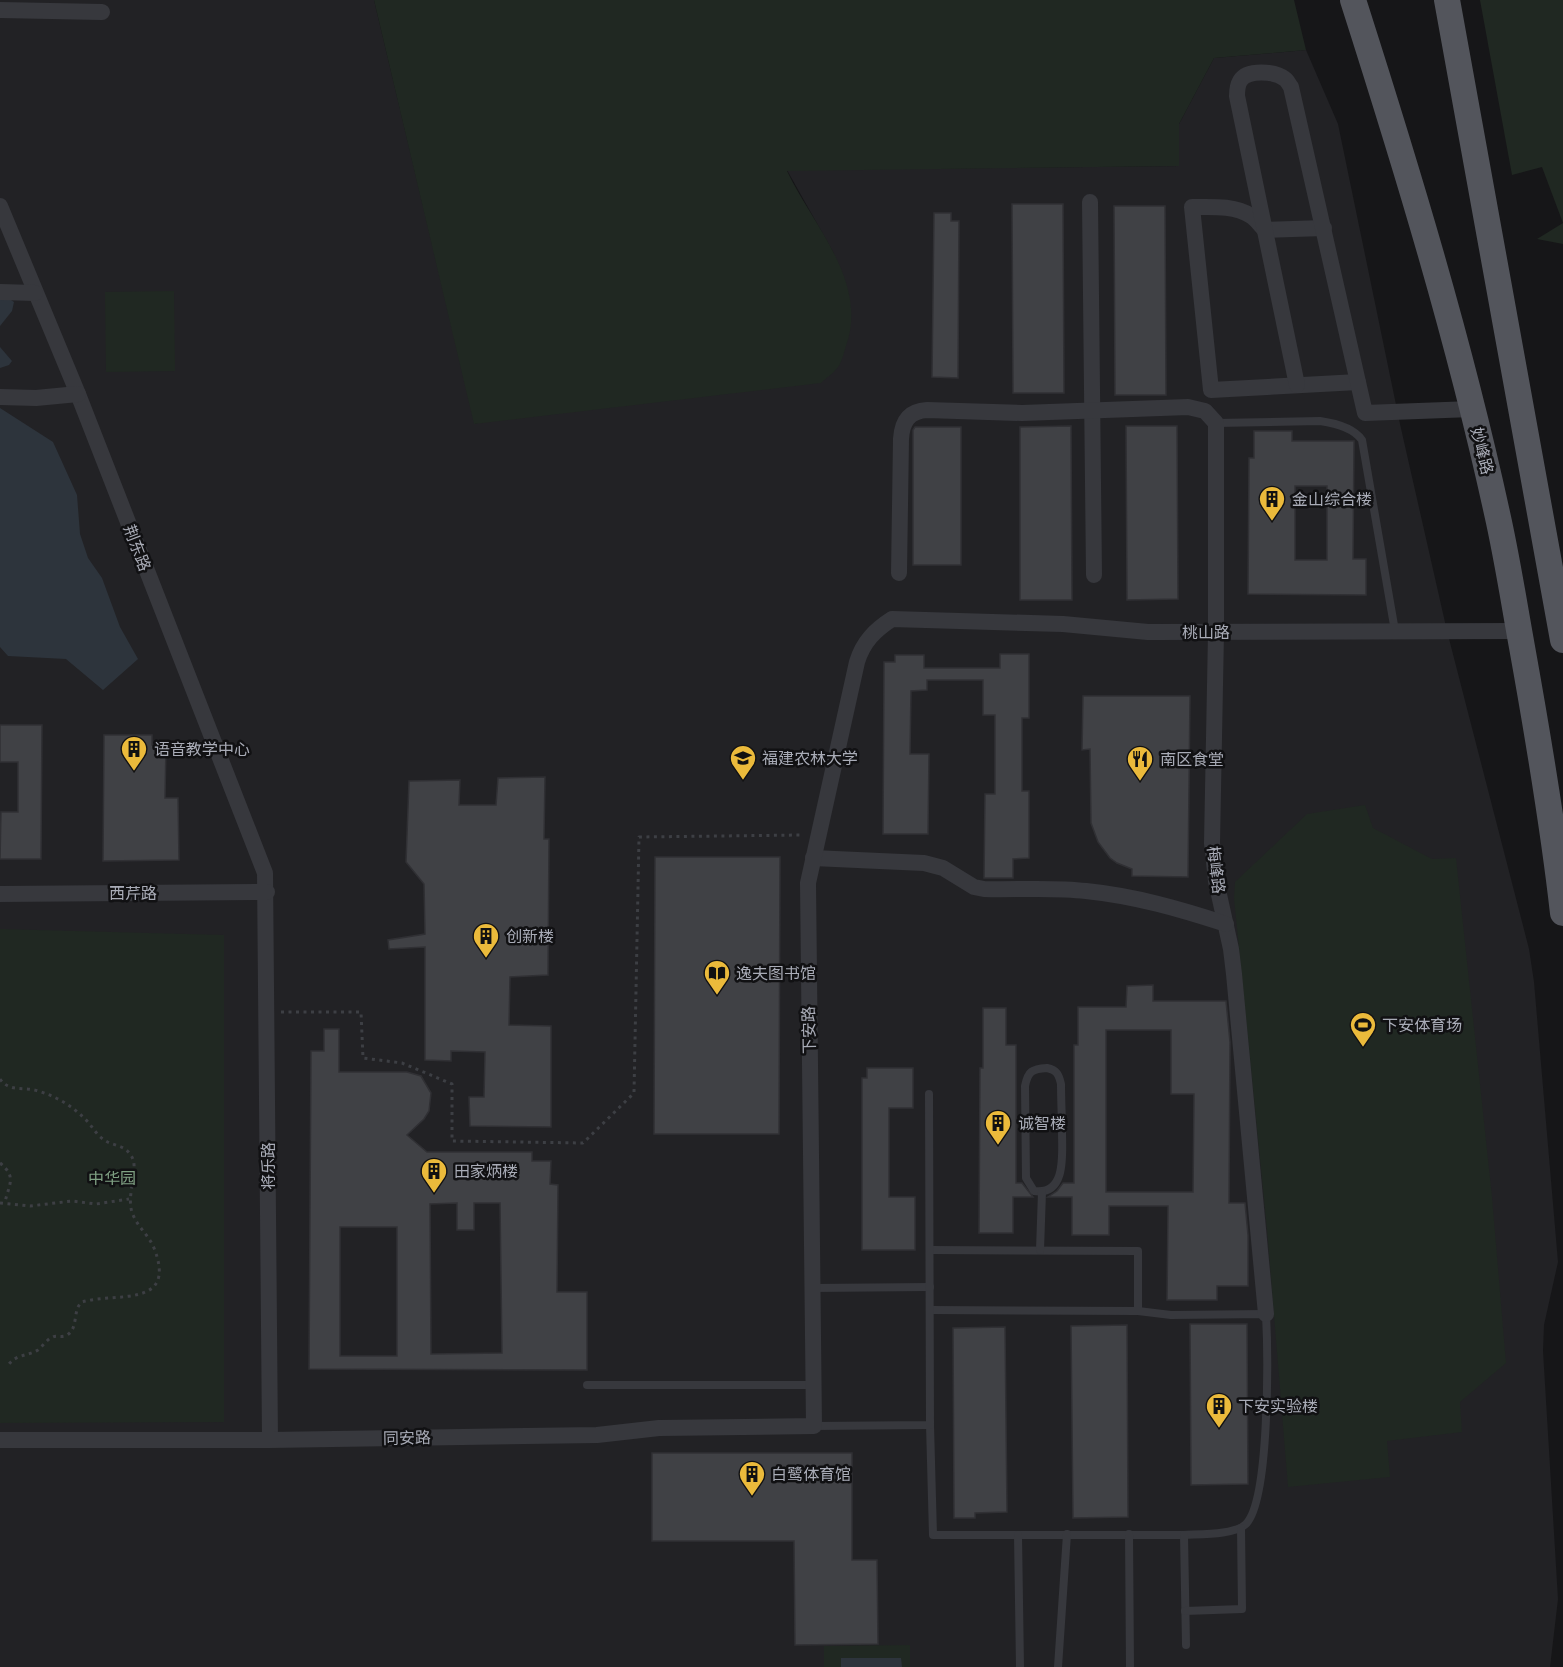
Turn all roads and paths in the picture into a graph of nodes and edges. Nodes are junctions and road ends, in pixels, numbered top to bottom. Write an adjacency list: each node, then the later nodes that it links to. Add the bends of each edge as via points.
1 (1353, 0): 15 (main road, 妙峰路, via 1409,176)
2 (1447, 0): 24 (main road)
3 (0, 10): 4 (street)
4 (102, 12)
5 (1089, 202): 16 (street)
6 (0, 206): 10 (street, 荆东路)
7 (1324, 228): 8 (street); 8 (street, via 1291,87 1278,75 1267,73 1245,76 1238,87); 11 (street)
8 (1265, 230): 12 (street); 12 (street, via 1242,212 1192,207 1211,390)
9 (0, 292): 10 (street)
10 (35, 293): 13 (street, 荆东路)
11 (1358, 381): 12 (street); 15 (street, via 1365,413)
12 (1297, 385)
13 (78, 394): 14 (street); 27 (street, 荆东路, via 265,873)
14 (0, 398)
15 (1472, 409): 22 (main road, 妙峰路, via 1498,516)
16 (1092, 411): 17 (street, via 1188,407 1205,411); 18 (street, via 997,414 927,410 911,414 901,439); 19 (street)
17 (1216, 423): 21 (lane, via 1320,421 1358,435 1362,440); 23 (street, 梅峰路)
18 (899, 573)
19 (1094, 576)
20 (892, 619): 23 (street, 桃山路); 25 (street, 下安路, via 879,627 860,651)
21 (1395, 631): 22 (street, 桃山路); 23 (street, 桃山路)
22 (1519, 631): 29 (main road, 妙峰路)
23 (1216, 633): 30 (street, 梅峰路, via 1212,843)
24 (1563, 640)
25 (819, 835): 26 (street, 下安路); 31 (path, via 639,837 634,1093 583,1143 452,1141 452,1084 402,1063 363,1058 361,1012)
26 (813, 858): 30 (street, via 924,863 943,868 974,887 1105,893 1149,901); 42 (street, 下安路, via 808,883)
27 (267, 892): 28 (street, 西芹路); 31 (street, 将乐路)
28 (0, 894)
29 (1563, 913)
30 (1226, 924): 45 (street, 梅峰路)
31 (267, 1012): 52 (street, 将乐路)
32 (0, 1079): 36 (path, via 10,1088 37,1090 63,1101 81,1114 102,1139 126,1150 134,1165)
33 (929, 1094): 39 (lane)
34 (0, 1163): 37 (path, via 11,1177)
35 (1041, 1192): 35 (lane, via 1056,1182 1062,1165 1061,1084 1058,1074 1047,1068 1029,1072 1025,1086 1026,1178 1034,1191); 40 (lane)
36 (129, 1199): 37 (path, via 30,1206); 46 (path, via 134,1217 156,1255 158,1273 153,1286 136,1296 82,1302 69,1334 53,1337 36,1351 18,1356)
37 (5, 1202): 38 (path)
38 (0, 1203)
39 (930, 1250): 40 (lane); 41 (lane)
40 (1041, 1250): 44 (lane, via 1138,1251)
41 (930, 1287): 42 (lane); 43 (lane)
42 (812, 1288): 48 (street, 下安路)
43 (930, 1310): 44 (lane); 49 (lane)
44 (1138, 1311): 45 (lane, via 1171,1315)
45 (1266, 1314): 53 (lane, via 1267,1402 1261,1475 1256,1505 1248,1523)
46 (9, 1364)
47 (587, 1385): 48 (lane)
48 (813, 1385): 50 (street, 下安路)
49 (930, 1425): 50 (lane); 56 (lane, via 933,1535)
50 (814, 1426): 52 (street, 同安路, via 659,1428 597,1435)
51 (0, 1440): 52 (street, 同安路)
52 (270, 1440)
53 (1241, 1528): 57 (lane); 58 (lane, via 1242,1609)
54 (1067, 1534): 55 (lane); 56 (lane); 61 (lane)
55 (1130, 1534): 57 (lane); 62 (lane)
56 (1018, 1535): 60 (lane)
57 (1184, 1536): 58 (lane)
58 (1185, 1611): 59 (lane)
59 (1186, 1644)
60 (1020, 1667)
61 (1058, 1667)
62 (1130, 1667)

